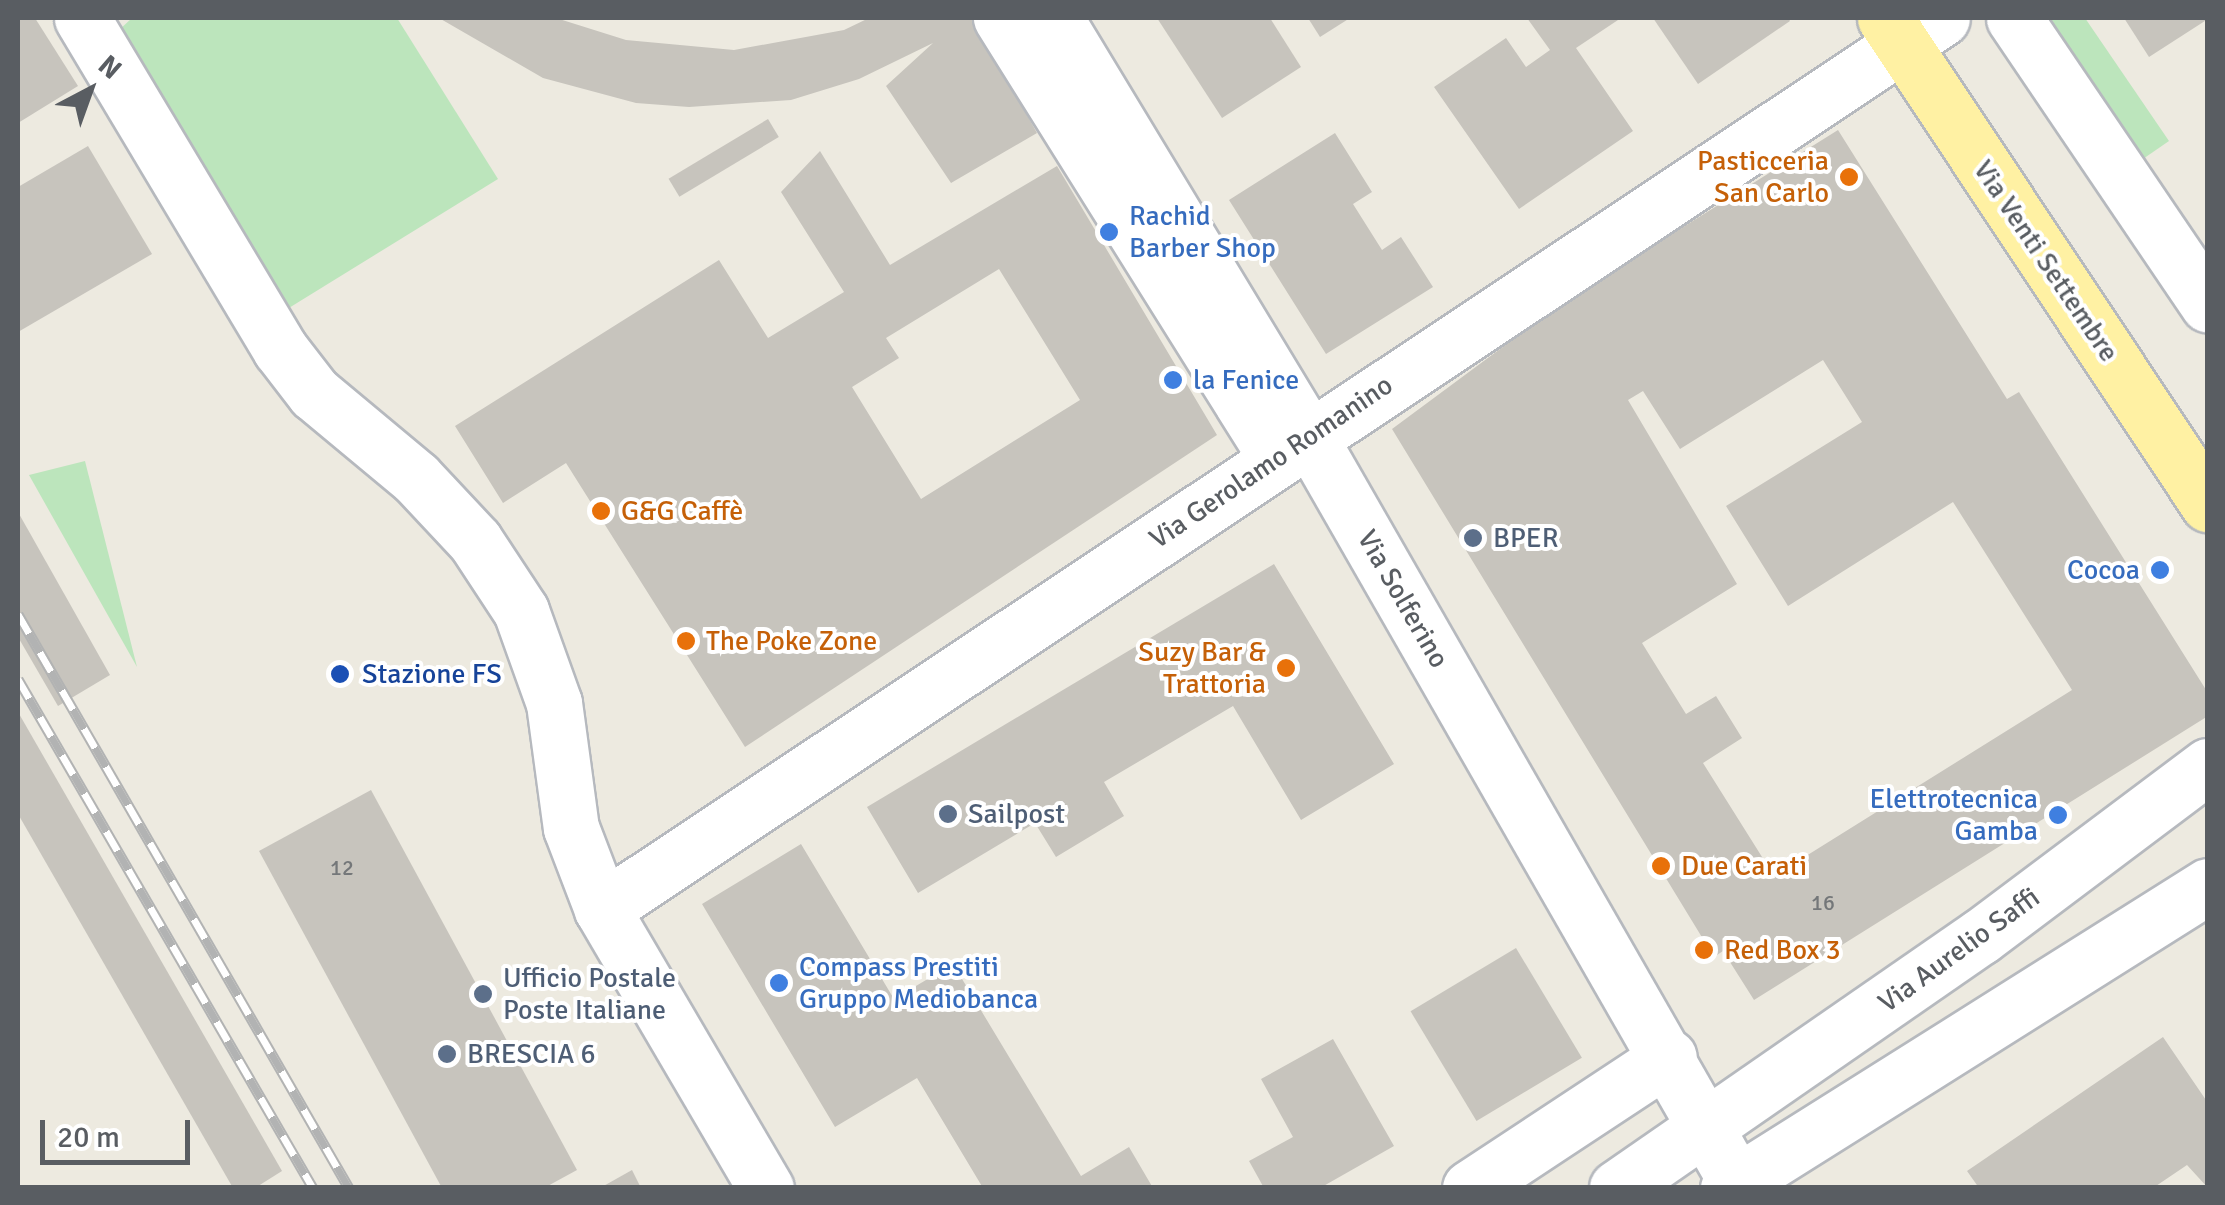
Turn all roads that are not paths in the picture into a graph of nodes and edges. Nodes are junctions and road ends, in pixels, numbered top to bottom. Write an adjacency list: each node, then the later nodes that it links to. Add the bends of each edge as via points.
1 (82, 18): 11 (street, via 280,350 314,393 416,478 475,541 520,611 554,704 571,828)
2 (1002, 18): 7 (street)
3 (1055, 18): 7 (street, Via Solferino)
4 (2014, 18): 6 (street)
5 (1910, 27): 7 (street, Via Gerolamo Romanino); 8 (main road, Via Venti Settembre)
6 (2208, 305)
7 (1292, 446): 11 (street, Via Gerolamo Romanino); 14 (street, Via Solferino)
8 (2208, 504)
9 (2208, 766): 15 (street, Via Aurelio Saffi, via 1980,937)
10 (2208, 886): 13 (street)
11 (602, 910): 18 (street)
12 (2208, 924): 13 (street)
13 (2102, 954): 17 (street)
14 (1668, 1057): 15 (street, Via Solferino); 19 (street)
15 (1706, 1127): 16 (street, Via Aurelio Saffi); 17 (street, Via Solferino)
16 (1635, 1175)
17 (1735, 1186)
18 (766, 1188)
19 (1470, 1188)

